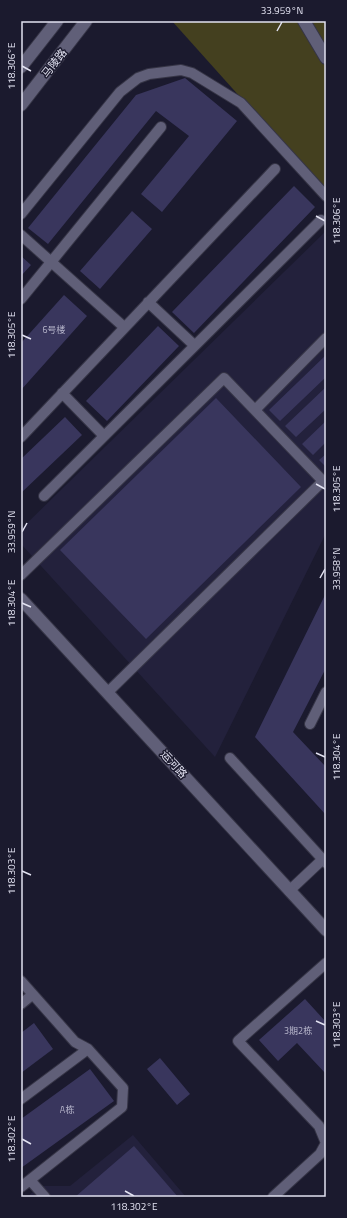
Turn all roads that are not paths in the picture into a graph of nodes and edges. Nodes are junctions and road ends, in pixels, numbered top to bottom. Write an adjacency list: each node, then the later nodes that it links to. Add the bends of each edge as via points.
1 (57, 21): 5 (street)
2 (86, 21): 6 (street, 马陵路)
3 (304, 21): 4 (street)
4 (326, 58)
5 (21, 67)
6 (21, 105)
7 (161, 127): 13 (lane)
8 (275, 169): 15 (lane)
9 (326, 196): 10 (lane, via 241,103 192,73 181,70 149,74 138,78 120,92)
10 (21, 214)
11 (321, 220): 18 (lane)
12 (21, 235): 13 (lane)
13 (51, 262): 14 (lane); 16 (lane)
14 (21, 298)
15 (148, 302): 16 (lane); 18 (lane)
16 (124, 327): 19 (lane)
17 (326, 338): 20 (lane)
18 (194, 345): 21 (lane)
19 (62, 393): 21 (lane); 22 (lane)
20 (255, 410): 24 (lane, via 224,378); 26 (lane, via 323,481)
21 (104, 436): 23 (lane)
22 (21, 437)
23 (44, 496)
24 (21, 575)
25 (21, 598): 26 (street, 运河路)
26 (108, 692): 31 (street, 运河路)
27 (326, 692): 28 (lane)
28 (310, 724)
29 (230, 758): 30 (lane)
30 (324, 861): 31 (lane)
31 (289, 890): 32 (street, 运河路)
32 (326, 930)
33 (326, 963): 42 (lane, via 238,1041 319,1126 326,1143 320,1154)
34 (21, 982): 35 (lane)
35 (32, 994): 36 (lane); 37 (lane, via 75,1042)
36 (21, 1004)
37 (88, 1049): 38 (lane); 39 (lane, via 123,1088 122,1107)
38 (21, 1099)
39 (30, 1180): 40 (lane); 41 (lane)
40 (21, 1187)
41 (45, 1197)
42 (273, 1197)

